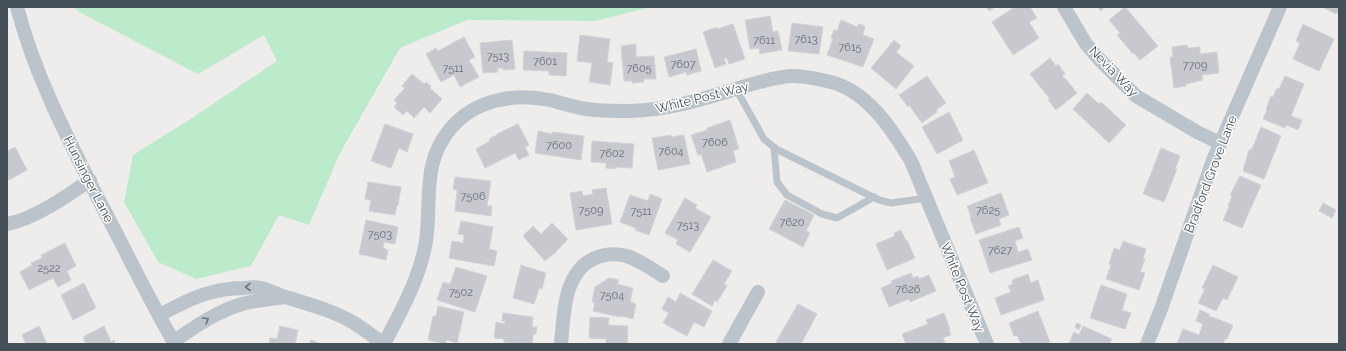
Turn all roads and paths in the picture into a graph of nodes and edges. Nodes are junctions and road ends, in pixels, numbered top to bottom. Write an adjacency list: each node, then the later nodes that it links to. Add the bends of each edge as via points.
1 (17, 7): 7 (street, Hunsinger Lane, via 41,79)
2 (1064, 7): 5 (street, Nevia Way, via 1086,44 1136,96)
3 (1280, 7): 5 (street, Bradford Grove Lane)
4 (736, 89): 6 (lane, via 764,139); 9 (street, White Post Way, via 792,76 809,77 845,88 872,106 896,136 911,160); 16 (street, White Post Way, via 653,110 588,109 549,100 518,97 484,104 466,114 451,128 436,152 429,180 426,242 417,277)
5 (1220, 143): 20 (street, Bradford Grove Lane)
6 (774, 147): 8 (lane); 8 (lane, via 777,182 787,195 822,214 837,218)
7 (90, 180): 10 (street, via 31,216); 14 (street, Hunsinger Lane)
8 (874, 197): 9 (lane, via 891,203)
9 (927, 198): 19 (street, White Post Way)
10 (7, 224)
11 (663, 276): 17 (street, via 624,255 608,254 588,262 576,273 571,284 566,300)
12 (758, 292): 18 (street)
13 (285, 297): 14 (street, one-way to 14, via 258,287 233,288 186,300); 15 (street, one-way to 13, via 220,312 244,304); 16 (street, via 313,305 354,323)
14 (160, 315): 15 (street, Hunsinger Lane)
15 (175, 343)
16 (384, 344)
17 (561, 344)
18 (729, 344)
19 (987, 344)
20 (1147, 344)

